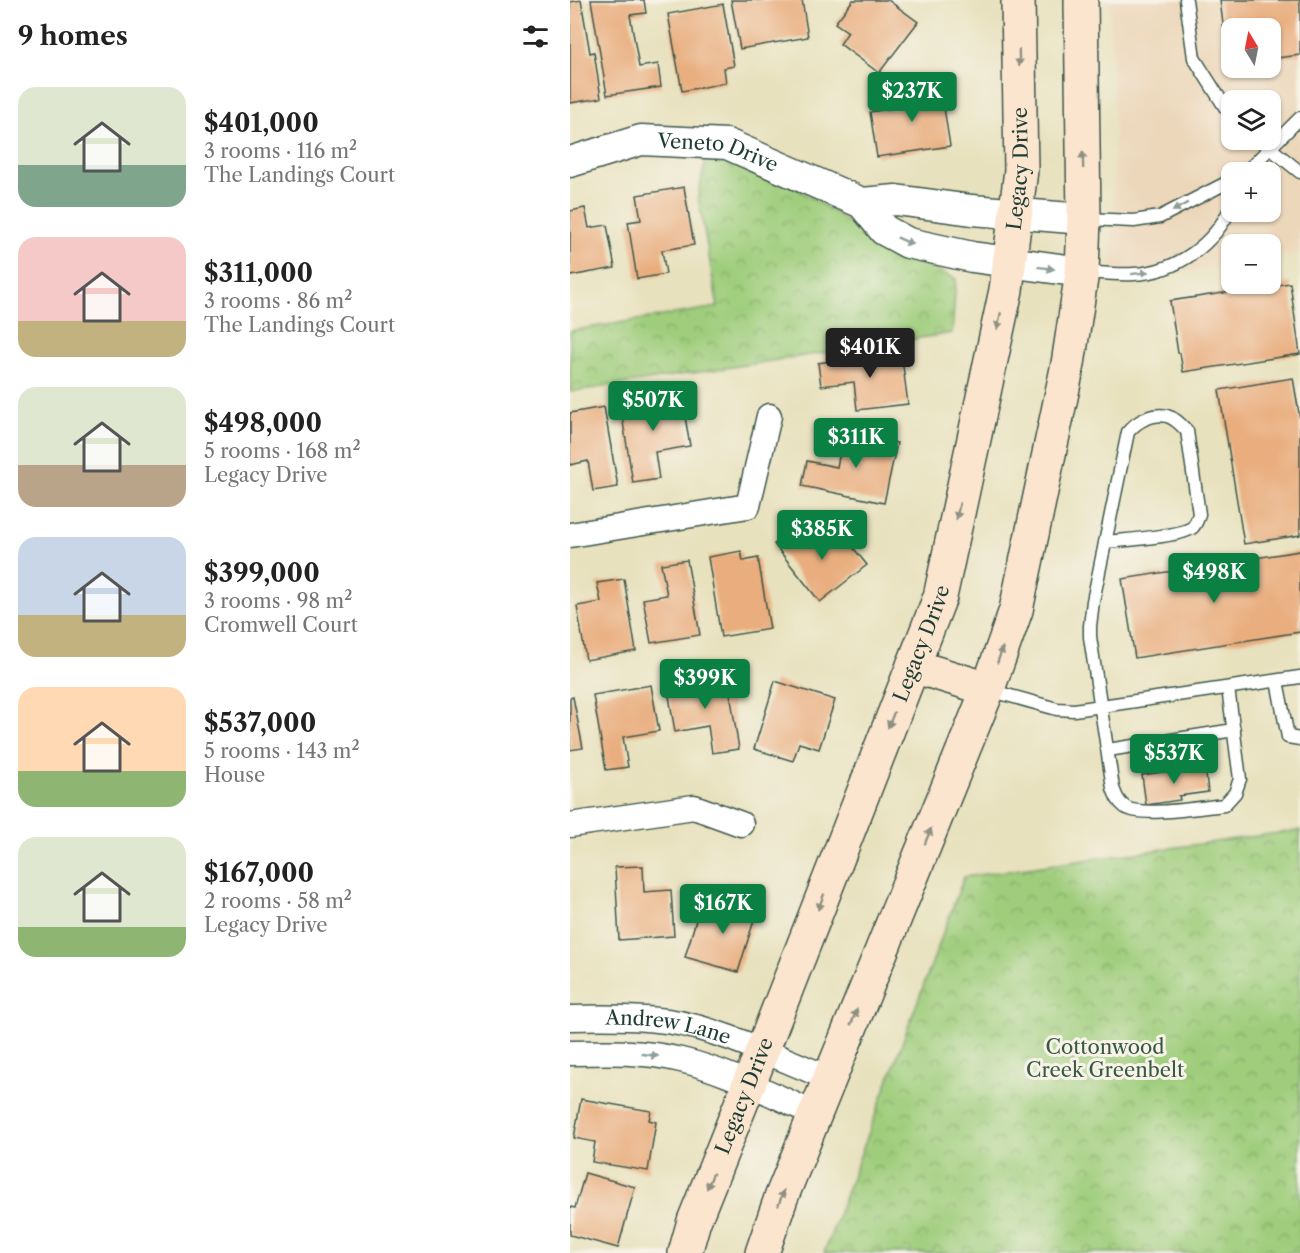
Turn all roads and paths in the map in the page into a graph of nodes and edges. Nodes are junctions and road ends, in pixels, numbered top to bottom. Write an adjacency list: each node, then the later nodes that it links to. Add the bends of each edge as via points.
1 (1018, 0): 12 (main road, Legacy Drive, one-way to 12, via 1020,170)
2 (1081, 0): 13 (main road, one-way to 2)
3 (1186, 0): 4 (lane, via 1194,58)
4 (1221, 101)
5 (1300, 118): 6 (lane)
6 (1281, 132)
7 (1272, 150): 9 (lane)
8 (570, 162): 11 (street, Veneto Drive, via 640,140 727,144)
9 (1300, 172)
10 (1221, 186): 13 (lane, one-way to 13, via 1160,217 1134,221)
11 (862, 203): 12 (street, Veneto Drive, via 896,200); 15 (street, Veneto Drive, one-way to 15, via 884,230 908,243)
12 (1016, 213): 13 (street, Veneto Drive); 15 (main road, Legacy Drive)
13 (1084, 219): 16 (main road)
14 (1222, 222): 16 (lane, one-way to 14, via 1134,274 1180,262 1215,234)
15 (1010, 263): 16 (street, Veneto Drive, one-way to 16); 20 (main road, Legacy Drive, one-way to 20, via 940,597)
16 (1082, 272): 24 (main road, one-way to 16, via 1016,610 1068,364)
17 (769, 416): 18 (street, via 748,506)
18 (570, 535)
19 (1105, 542): 19 (lane, via 1128,432 1144,419 1167,416 1178,422 1187,431 1197,521 1192,528 1179,533); 25 (lane, via 1090,626)
20 (913, 666): 24 (main road); 32 (main road, Legacy Drive, one-way to 32)
21 (1300, 677): 22 (lane)
22 (1277, 681): 23 (lane); 27 (lane, via 1288,737)
23 (1228, 688): 25 (lane); 26 (lane)
24 (988, 690): 25 (lane, via 1057,709); 34 (main road, one-way to 24)
25 (1101, 706): 28 (lane)
26 (1234, 730): 28 (lane); 28 (lane, via 1240,779 1235,793 1224,805 1145,812 1127,809 1113,788)
27 (1300, 739)
28 (1108, 750)
29 (741, 824): 30 (street, via 694,807)
30 (570, 825)
31 (570, 1018): 32 (street, Andrew Lane, via 669,1021)
32 (762, 1052): 34 (street, Andrew Lane); 35 (main road, Legacy Drive)
33 (570, 1053): 35 (street, Andrew Lane, one-way to 35, via 620,1052 681,1060)
34 (828, 1078): 36 (main road)
35 (749, 1085): 36 (street, Andrew Lane); 37 (main road, Legacy Drive, one-way to 37)
36 (815, 1114): 38 (main road, one-way to 36)
37 (685, 1253)
38 (762, 1253)

